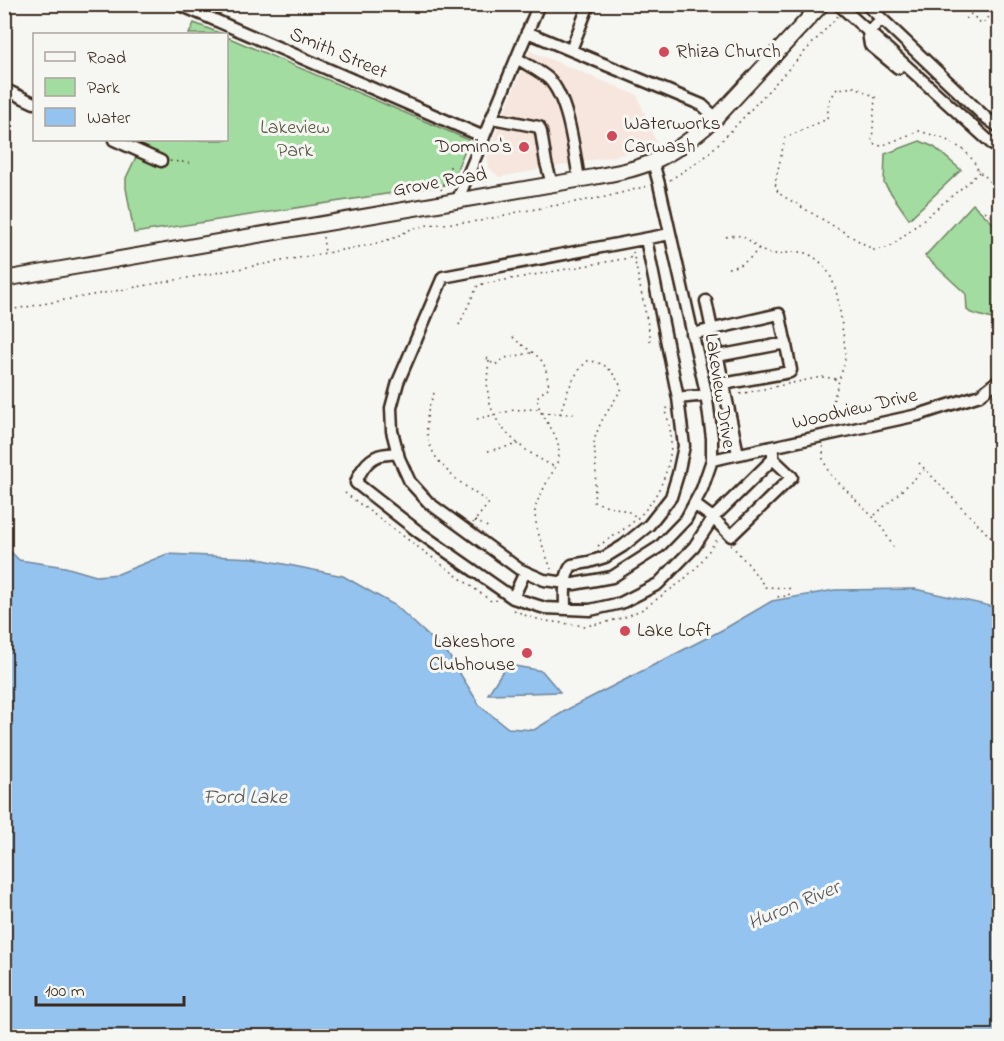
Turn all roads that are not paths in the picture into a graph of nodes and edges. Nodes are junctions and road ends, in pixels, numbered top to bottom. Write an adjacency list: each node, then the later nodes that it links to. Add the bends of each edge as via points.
1 (178, 4): 25 (street, Smith Street)
2 (539, 4): 9 (street)
3 (589, 4): 11 (street)
4 (800, 4): 7 (street)
5 (838, 4): 10 (street)
6 (870, 6): 8 (street)
7 (819, 8): 22 (main road, Grove Road)
8 (882, 19): 10 (street); 13 (street)
9 (527, 32): 11 (street); 12 (street)
10 (868, 32): 14 (street)
11 (571, 50): 22 (street, via 702,105)
12 (517, 58): 21 (street); 30 (street, via 548,79 558,93)
13 (929, 64): 15 (street); 20 (street)
14 (899, 65): 15 (street); 16 (street, via 920,88)
15 (917, 77): 16 (street)
16 (932, 91): 24 (street)
17 (9, 92): 18 (street); 19 (street)
18 (33, 103)
19 (4, 104)
20 (985, 117): 23 (street); 24 (street)
21 (492, 118): 25 (street); 31 (street, via 539,127)
22 (716, 118): 29 (main road, Grove Road, via 688,142)
23 (999, 128)
24 (975, 129): 27 (street)
25 (484, 137): 32 (street)
26 (116, 141): 28 (street)
27 (999, 151)
28 (161, 161)
29 (653, 162): 30 (main road, Grove Road); 33 (street)
30 (579, 179): 31 (main road, Grove Road)
31 (552, 184): 32 (main road, Grove Road)
32 (458, 199): 35 (main road, Grove Road)
33 (670, 234): 34 (street, Lakeview Drive); 38 (street, Lakeview Drive)
34 (646, 239): 44 (street); 46 (street, Lakeview Drive, via 443,277 398,382 391,408)
35 (4, 279)
36 (706, 301): 37 (street)
37 (712, 330): 38 (street); 39 (street, via 778,314); 40 (street)
38 (692, 334): 43 (street, Lakeview Drive)
39 (786, 343): 40 (street); 42 (street, via 790,372)
40 (717, 356): 42 (street)
41 (999, 379): 45 (street, Woodview Drive, via 980,395 918,415)
42 (723, 384): 47 (street)
43 (706, 395): 44 (street); 49 (street, Lakeview Drive)
44 (678, 397): 53 (street, via 684,446 671,497 649,525 623,546 605,557 572,565)
45 (773, 447): 47 (street, Woodview Drive); 48 (street)
46 (398, 453): 52 (street, Lakeview Drive, via 410,482 429,503); 54 (street, via 377,456 356,483)
47 (738, 454): 49 (street, Woodview Drive)
48 (773, 459): 51 (street); 51 (street, via 792,477 731,536)
49 (712, 460): 50 (street, Lakeview Drive)
50 (694, 504): 51 (street); 53 (street, Lakeview Drive, via 686,519 659,547 612,577 574,584)
51 (713, 518): 55 (street, via 694,547 658,584 621,603 590,610)
52 (525, 572): 53 (street, Lakeview Drive); 54 (street)
53 (561, 582): 55 (street)
54 (513, 598): 55 (street, via 545,608)
55 (565, 609)

